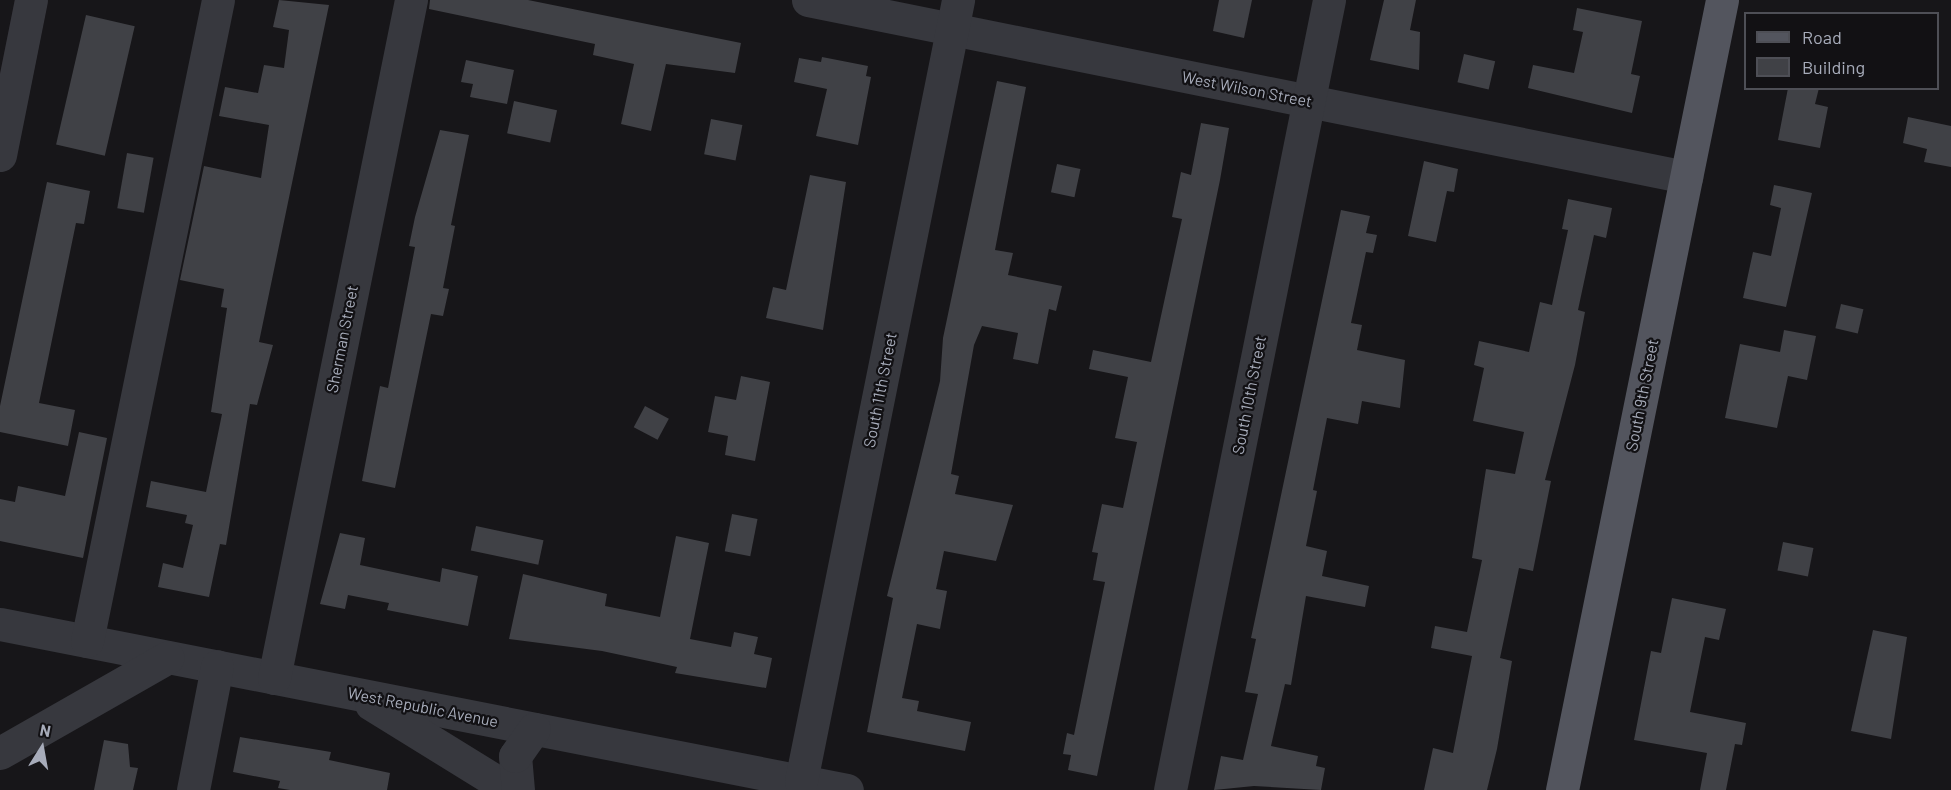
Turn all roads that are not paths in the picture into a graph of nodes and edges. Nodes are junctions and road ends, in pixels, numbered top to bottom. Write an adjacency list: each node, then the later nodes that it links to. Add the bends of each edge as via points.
1 (31, 0): 9 (street)
2 (218, 0): 12 (street)
3 (411, 0): 15 (street, Sherman Street)
4 (808, 0): 7 (street, West Wilson Street)
5 (1329, 0): 8 (street, South 10th Street)
6 (1722, 0): 10 (main road, South 9th Street)
7 (955, 15): 8 (street, West Wilson Street); 19 (street, South 11th Street)
8 (1309, 101): 10 (street, West Wilson Street); 24 (street, South 10th Street)
9 (0, 155)
10 (1686, 177): 25 (main road, South 9th Street)
11 (0, 624): 12 (street, West Republic Avenue)
12 (87, 641): 13 (street, West Republic Avenue)
13 (168, 657): 14 (street, West Republic Avenue); 18 (street)
14 (217, 666): 15 (street, West Republic Avenue); 20 (street)
15 (274, 678): 16 (street, West Republic Avenue)
16 (353, 693): 17 (street, West Republic Avenue); 21 (street)
17 (534, 729): 19 (street, West Republic Avenue); 22 (street, via 514,756)
18 (0, 753)
19 (801, 781): 23 (street, West Republic Avenue)
20 (193, 790)
21 (510, 790)
22 (518, 790)
23 (847, 790)
24 (1170, 790)
25 (1562, 790)

